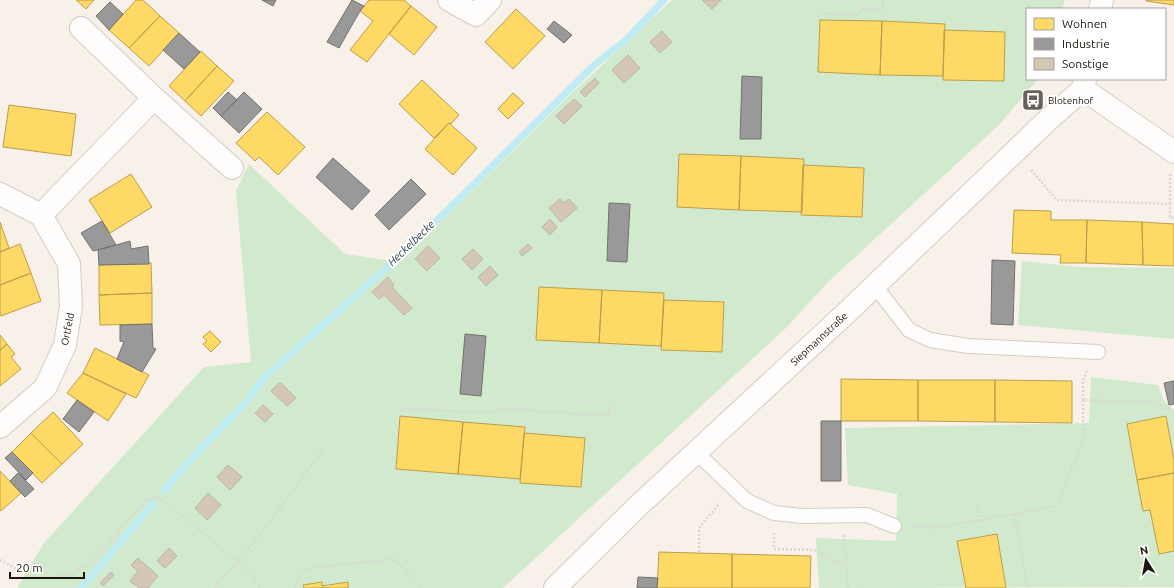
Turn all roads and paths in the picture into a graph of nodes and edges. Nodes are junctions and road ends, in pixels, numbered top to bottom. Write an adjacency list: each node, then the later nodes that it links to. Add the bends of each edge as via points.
1 (449, 0): 2 (street, via 476,15)
2 (490, 0)
3 (883, 0): 4 (path, via 882,10 862,9 857,15)
4 (821, 13)
5 (81, 28): 7 (street)
6 (1084, 84): 8 (street, Siepmannstraße); 16 (street, Siepmannstraße)
7 (154, 98): 9 (street); 14 (street)
8 (1174, 152)
9 (232, 168)
10 (1029, 168): 13 (path, via 1057,200)
11 (1170, 179): 13 (path)
12 (0, 194): 14 (street)
13 (1170, 204): 15 (path, via 1170,218)
14 (41, 215): 22 (street, Ortfeld, via 69,264 71,306 65,345 45,388)
15 (1174, 218)
16 (875, 286): 17 (lane, via 909,330 930,340 968,346); 24 (street, Siepmannstraße)
17 (1098, 352): 18 (path, via 1083,379)
18 (1083, 400): 21 (path, via 1150,401); 27 (path, via 1083,440 1056,506)
19 (610, 404): 20 (path, via 609,416 495,408 495,413)
20 (401, 409)
21 (1174, 412)
22 (0, 427)
23 (323, 449): 35 (path)
24 (696, 452): 29 (lane, via 747,501 774,513 802,516 868,515); 41 (street, Siepmannstraße)
25 (720, 503): 33 (path, via 699,528)
26 (977, 507): 28 (path)
27 (1014, 514): 28 (path); 43 (path)
28 (979, 521): 30 (path)
29 (894, 526)
30 (935, 528)
31 (774, 531): 36 (path, via 774,549 814,550)
32 (844, 538): 36 (path)
33 (699, 552)
34 (0, 560): 35 (path, via 32,577 67,575 85,567 148,499 157,498)
35 (238, 562): 37 (path); 38 (path)
36 (846, 566): 42 (path)
37 (214, 588)
38 (260, 588)
39 (294, 588): 40 (path, via 300,575 307,569 394,559)
40 (422, 588)
41 (555, 588)
42 (848, 588)
43 (1028, 588)

